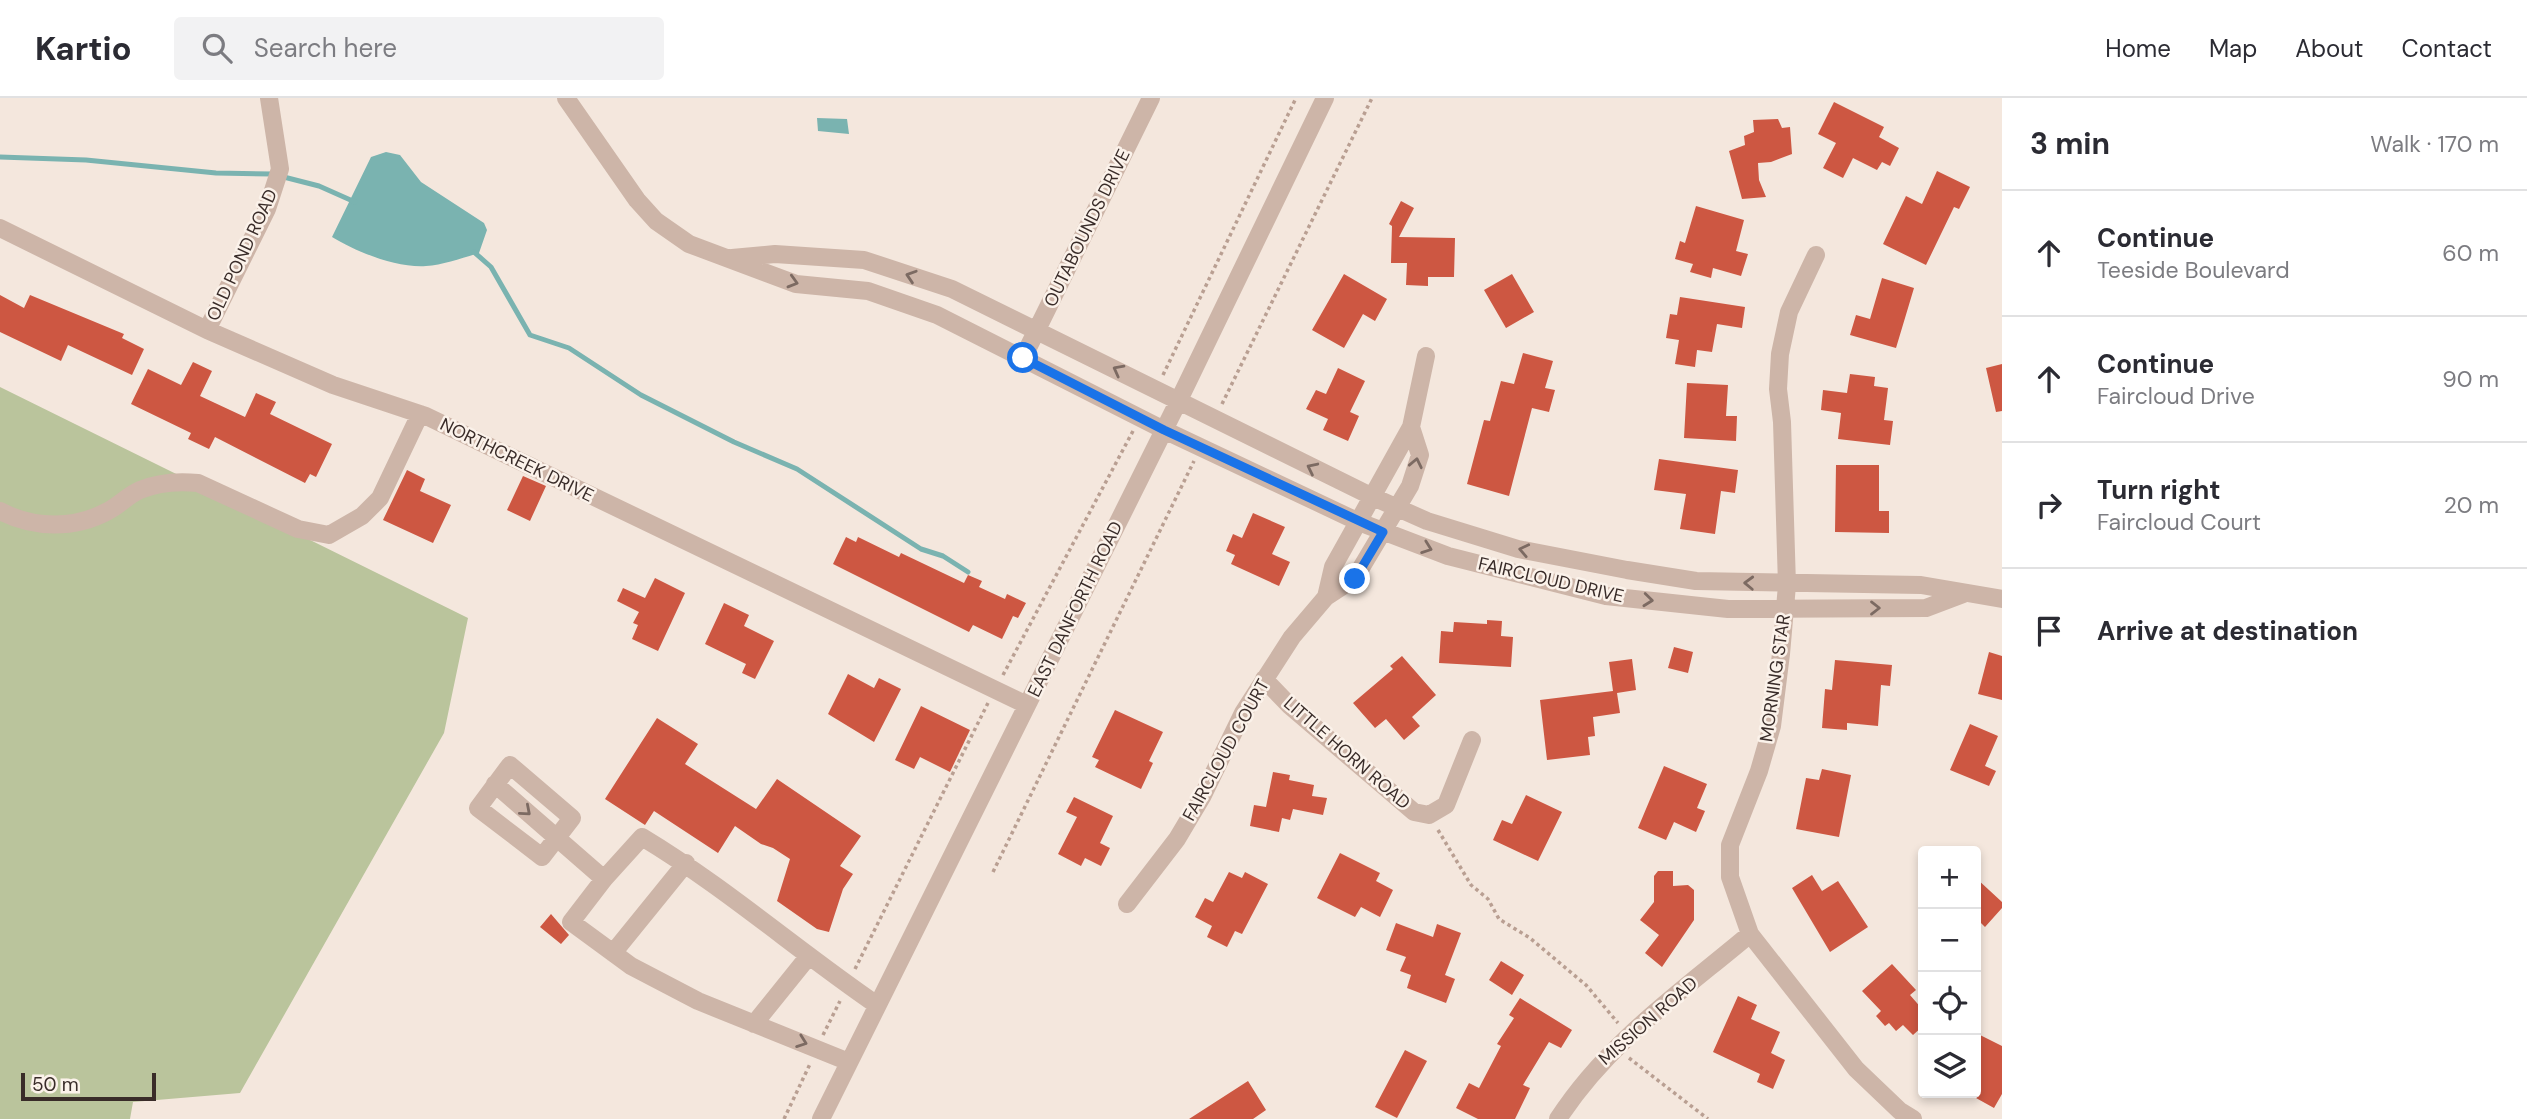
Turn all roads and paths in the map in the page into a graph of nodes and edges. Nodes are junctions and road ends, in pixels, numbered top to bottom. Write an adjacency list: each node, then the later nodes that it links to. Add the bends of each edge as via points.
1 (269, 98): 11 (street, OLD POND ROAD, via 280,169 267,209)
2 (566, 98): 9 (street, FAIRCLOUD DRIVE, via 656,221 689,244)
3 (1152, 98): 10 (street, OUTABOUNDS DRIVE)
4 (1296, 98): 14 (path)
5 (1325, 98): 15 (street, EAST DANFORTH ROAD)
6 (1373, 98): 18 (path)
7 (0, 228): 11 (street, NORTHCREEK DRIVE)
8 (1816, 255): 27 (street, MORNING STAR, via 1789,312 1780,354)
9 (729, 258): 10 (street, FAIRCLOUD DRIVE, one-way to 9, via 952,289 864,260 775,254); 13 (street, FAIRCLOUD DRIVE, one-way to 13, via 796,284 880,295 937,315)
10 (1037, 329): 13 (street, OUTABOUNDS DRIVE); 14 (street, FAIRCLOUD DRIVE, one-way to 10)
11 (207, 330): 16 (street, NORTHCREEK DRIVE, via 332,384)
12 (1426, 356): 19 (street, FAIRCLOUD COURT)
13 (1023, 358): 17 (street, FAIRCLOUD DRIVE)
14 (1155, 390): 15 (street, FAIRCLOUD DRIVE)
15 (1179, 400): 18 (street, FAIRCLOUD DRIVE); 20 (street, EAST DANFORTH ROAD)
16 (420, 414): 24 (street, via 380,498 362,516 328,535 298,529 198,483 142,490 95,518 52,526); 33 (street, NORTHCREEK DRIVE)
17 (1140, 418): 20 (street, FAIRCLOUD DRIVE); 33 (path)
18 (1214, 420): 22 (street, FAIRCLOUD DRIVE, one-way to 18)
19 (1411, 427): 22 (street, FAIRCLOUD COURT); 23 (street, FAIRCLOUD COURT, one-way to 19, via 1420,455)
20 (1164, 430): 21 (street, FAIRCLOUD DRIVE); 34 (street, EAST DANFORTH ROAD)
21 (1202, 445): 25 (street, FAIRCLOUD DRIVE); 40 (path)
22 (1373, 497): 23 (street, FAIRCLOUD DRIVE); 25 (street, FAIRCLOUD COURT)
23 (1397, 508): 26 (street, FAIRCLOUD COURT); 27 (street, FAIRCLOUD DRIVE, one-way to 23, via 1696,581 1518,549)
24 (0, 511)
25 (1359, 522): 26 (street, FAIRCLOUD DRIVE); 29 (street, FAIRCLOUD COURT, via 1333,566)
26 (1383, 532): 29 (street, FAIRCLOUD COURT, via 1355,579); 31 (street, FAIRCLOUD DRIVE, one-way to 31, via 1448,556 1605,596 1728,609)
27 (1787, 584): 28 (street, FAIRCLOUD DRIVE, via 1921,585); 31 (street, MORNING STAR)
28 (1963, 594): 30 (street, FAIRCLOUD DRIVE); 31 (street, FAIRCLOUD DRIVE, one-way to 28, via 1926,608)
29 (1326, 597): 32 (street, FAIRCLOUD COURT)
30 (2002, 599)
31 (1785, 608): 43 (street, MORNING STAR, via 1772,726 1730,845 1730,877)
32 (1264, 680): 37 (street, LITTLE HORN ROAD, via 1415,812); 42 (street, FAIRCLOUD COURT, via 1177,839)
33 (995, 690): 34 (street, NORTHCREEK DRIVE); 46 (path)
34 (1027, 705): 47 (street, EAST DANFORTH ROAD)
35 (1472, 740): 37 (street, LITTLE HORN ROAD, via 1446,805)
36 (495, 784): 38 (street, one-way to 38); 38 (street, via 510,765 572,818); 38 (street, via 478,808 542,857)
37 (1429, 815): 49 (path, via 1471,885 1488,899 1499,919 1530,938 1586,985)
38 (557, 838): 41 (street)
39 (686, 863): 41 (street, via 642,837); 44 (street); 45 (street)
40 (993, 872)
41 (604, 879): 44 (street, via 570,922)
42 (1127, 904)
43 (1750, 934): 49 (street, MISSION ROAD); 56 (street, MORNING STAR, via 1856,1069)
44 (613, 953): 48 (street, via 698,1001)
45 (808, 957): 46 (street); 48 (street)
46 (848, 985): 47 (street); 50 (path)
47 (877, 1005): 51 (street, EAST DANFORTH ROAD)
48 (754, 1024): 50 (street, one-way to 50)
49 (1621, 1041): 54 (street, MISSION ROAD, via 1582,1082); 55 (path)
50 (817, 1048): 51 (street); 52 (path)
51 (849, 1062): 53 (street, EAST DANFORTH ROAD)
52 (784, 1119)
53 (821, 1119)
54 (1558, 1119)
55 (1707, 1119)
56 (1913, 1119)

